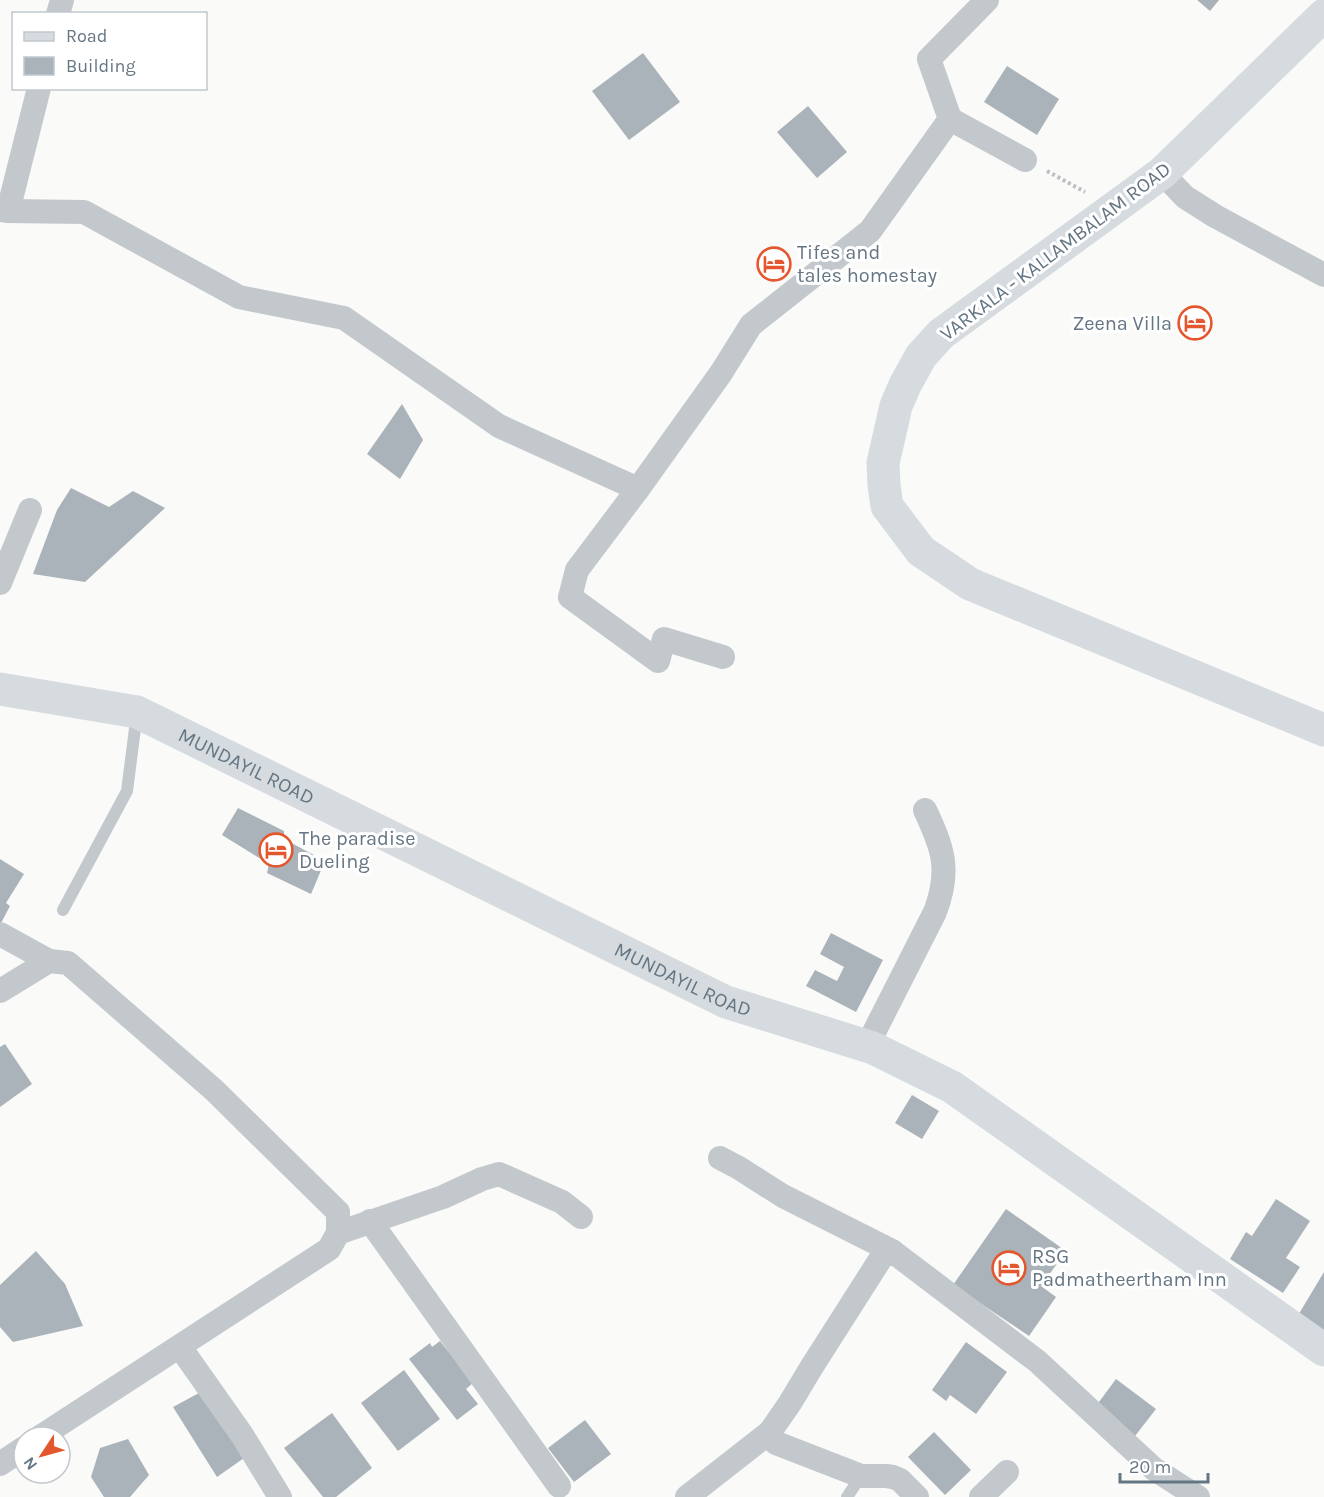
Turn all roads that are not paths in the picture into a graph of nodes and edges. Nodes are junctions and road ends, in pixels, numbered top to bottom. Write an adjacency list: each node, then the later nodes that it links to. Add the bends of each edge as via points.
1 (987, 0): 4 (street, via 929,59)
2 (1324, 15): 6 (main road, VARKALA - KALLAMBALAM ROAD)
3 (38, 90): 7 (street)
4 (950, 119): 5 (street); 9 (street, via 870,231 751,325)
5 (1026, 160)
6 (1162, 172): 8 (street, via 1185,197); 15 (main road, VARKALA - KALLAMBALAM ROAD, via 941,334 921,356 896,406 890,430 883,463 887,506 921,551 970,584)
7 (4, 211): 9 (street, via 84,212 239,297 344,318 499,426)
8 (1324, 275)
9 (638, 489): 12 (street, via 577,570 570,597 658,661 664,639)
10 (30, 510): 11 (street)
11 (0, 583)
12 (723, 657)
13 (0, 689): 14 (main road, MUNDAYIL ROAD)
14 (137, 712): 17 (lane, via 127,791); 21 (main road, MUNDAYIL ROAD, via 726,1002)
15 (1324, 730)
16 (925, 810): 21 (street, via 944,857 942,895)
17 (63, 910)
18 (0, 934): 19 (street)
19 (49, 961): 20 (street); 25 (street, via 68,963 214,1090 338,1212)
20 (0, 991)
21 (867, 1046): 28 (main road, MUNDAYIL ROAD, via 952,1087)
22 (720, 1158): 26 (street, via 783,1196)
23 (581, 1217): 24 (street, via 562,1202 499,1174)
24 (370, 1221): 25 (street); 33 (street)
25 (338, 1233): 27 (street, via 329,1249)
26 (892, 1251): 30 (street, via 883,1255); 39 (street, via 1037,1361 1154,1469)
27 (180, 1347): 29 (street); 34 (street)
28 (1324, 1350)
29 (59, 1425)
30 (770, 1432): 32 (street, via 776,1443); 35 (street)
31 (1007, 1472): 38 (street)
32 (861, 1476): 36 (lane); 37 (street, via 893,1477)
33 (559, 1486)
34 (280, 1497)
35 (687, 1497)
36 (847, 1497)
37 (917, 1497)
38 (981, 1497)
39 (1198, 1497)

